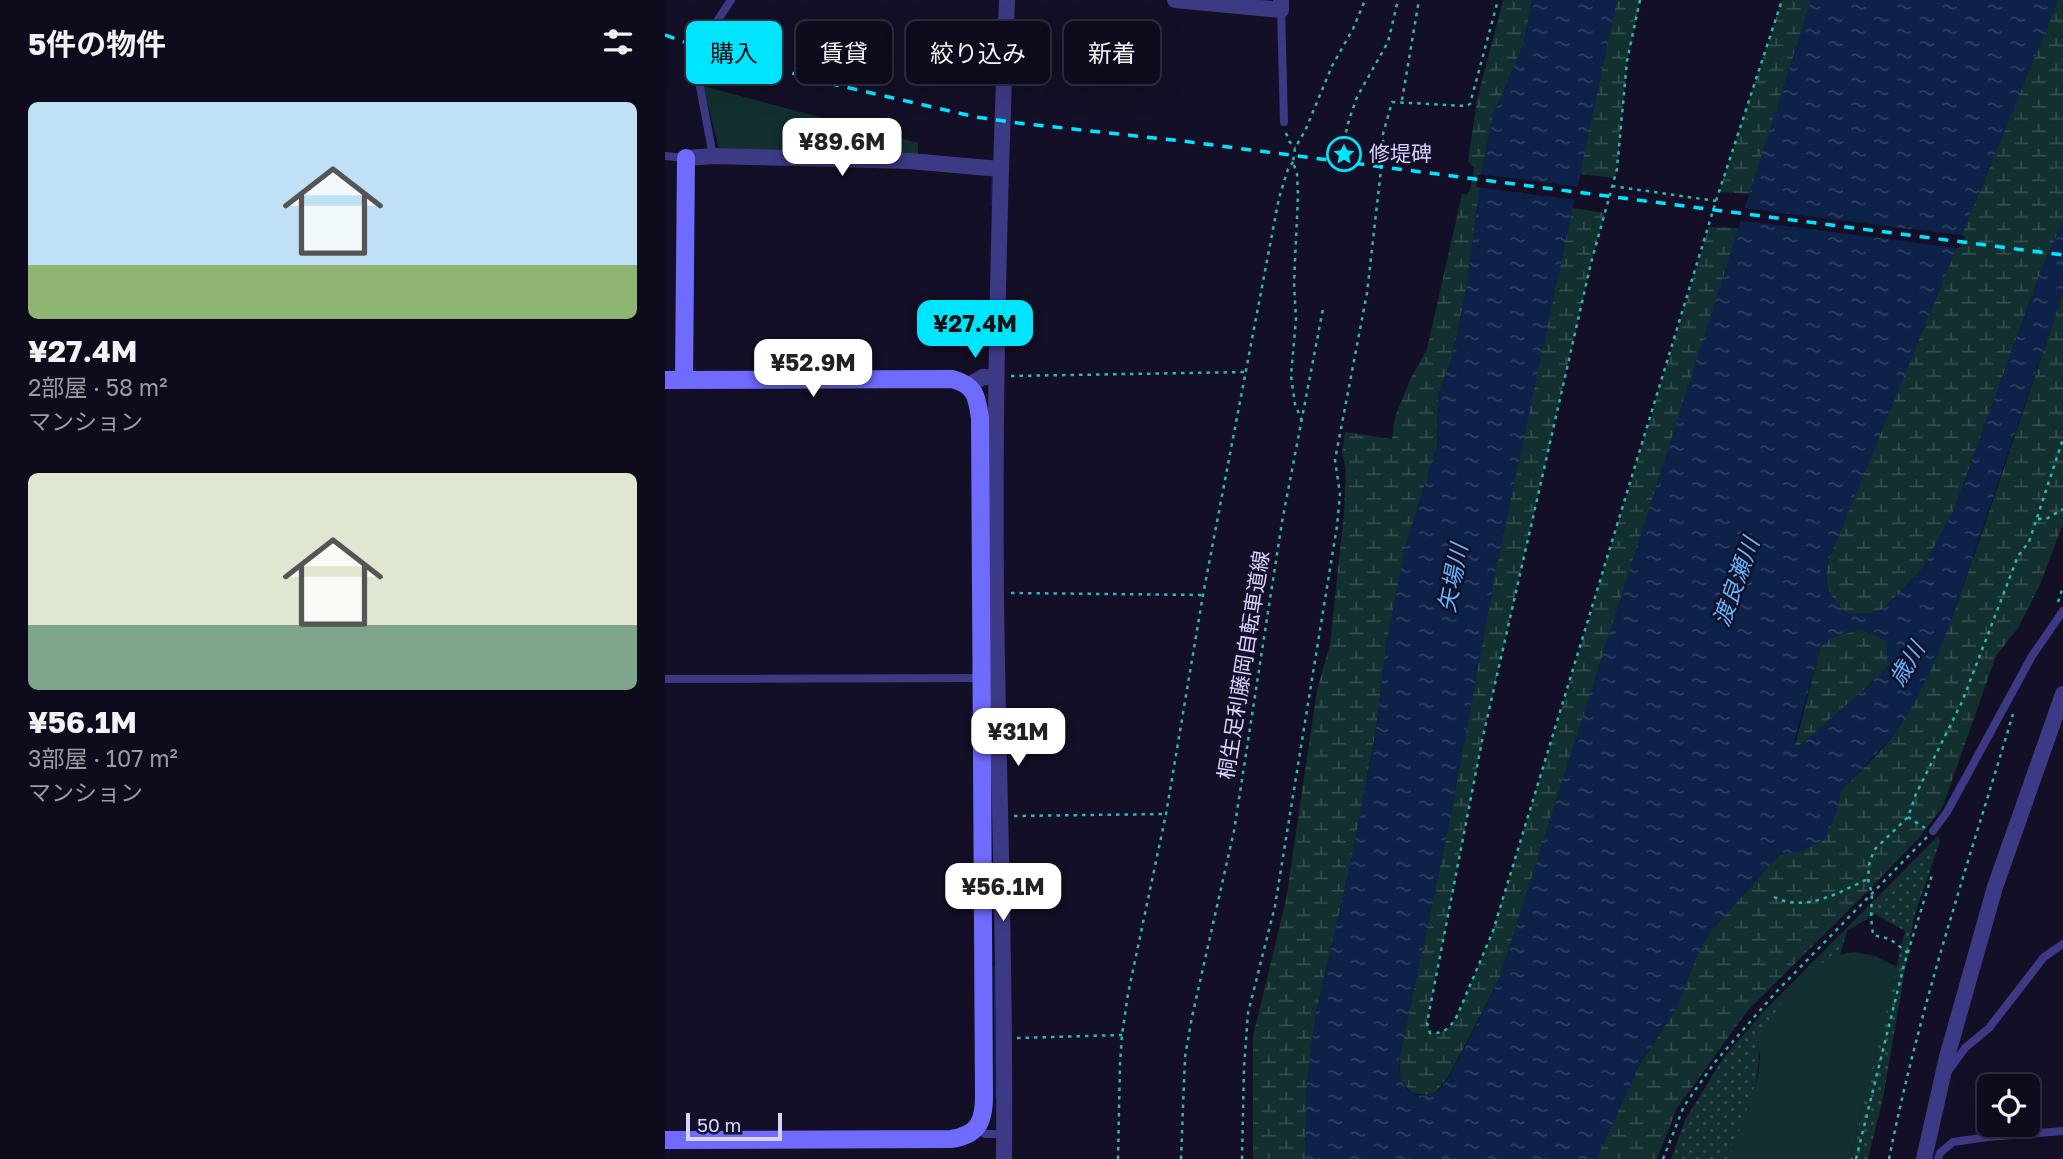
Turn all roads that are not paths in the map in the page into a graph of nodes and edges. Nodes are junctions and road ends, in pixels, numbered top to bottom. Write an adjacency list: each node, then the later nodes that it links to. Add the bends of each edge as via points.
1 (731, 0): 7 (lane, via 695,60)
2 (1007, 0): 9 (street)
3 (1175, 0): 4 (street)
4 (1281, 5): 5 (lane)
5 (1284, 122)
6 (665, 156): 8 (lane)
7 (713, 156): 8 (street); 9 (street, via 909,160)
8 (686, 158): 12 (street)
9 (1000, 169): 10 (street)
10 (996, 377): 13 (street, via 982,377); 23 (street)
11 (665, 380): 12 (street)
12 (684, 380): 13 (street, via 951,379)
13 (969, 385): 15 (street, via 980,418)
14 (2063, 611): 18 (lane, via 2032,656)
15 (982, 678): 16 (lane); 21 (street, via 984,1111)
16 (665, 679)
17 (2063, 694): 20 (street, via 1995,887)
18 (1933, 831)
19 (2063, 944): 20 (lane, via 2044,957)
20 (1940, 1084): 26 (street)
21 (976, 1128): 23 (lane, via 985,1134); 24 (street, via 965,1137 951,1139)
22 (2063, 1131): 27 (lane, via 1953,1142)
23 (1004, 1134): 25 (street)
24 (665, 1140)
25 (1004, 1159)
26 (1924, 1159)
27 (1938, 1159)

